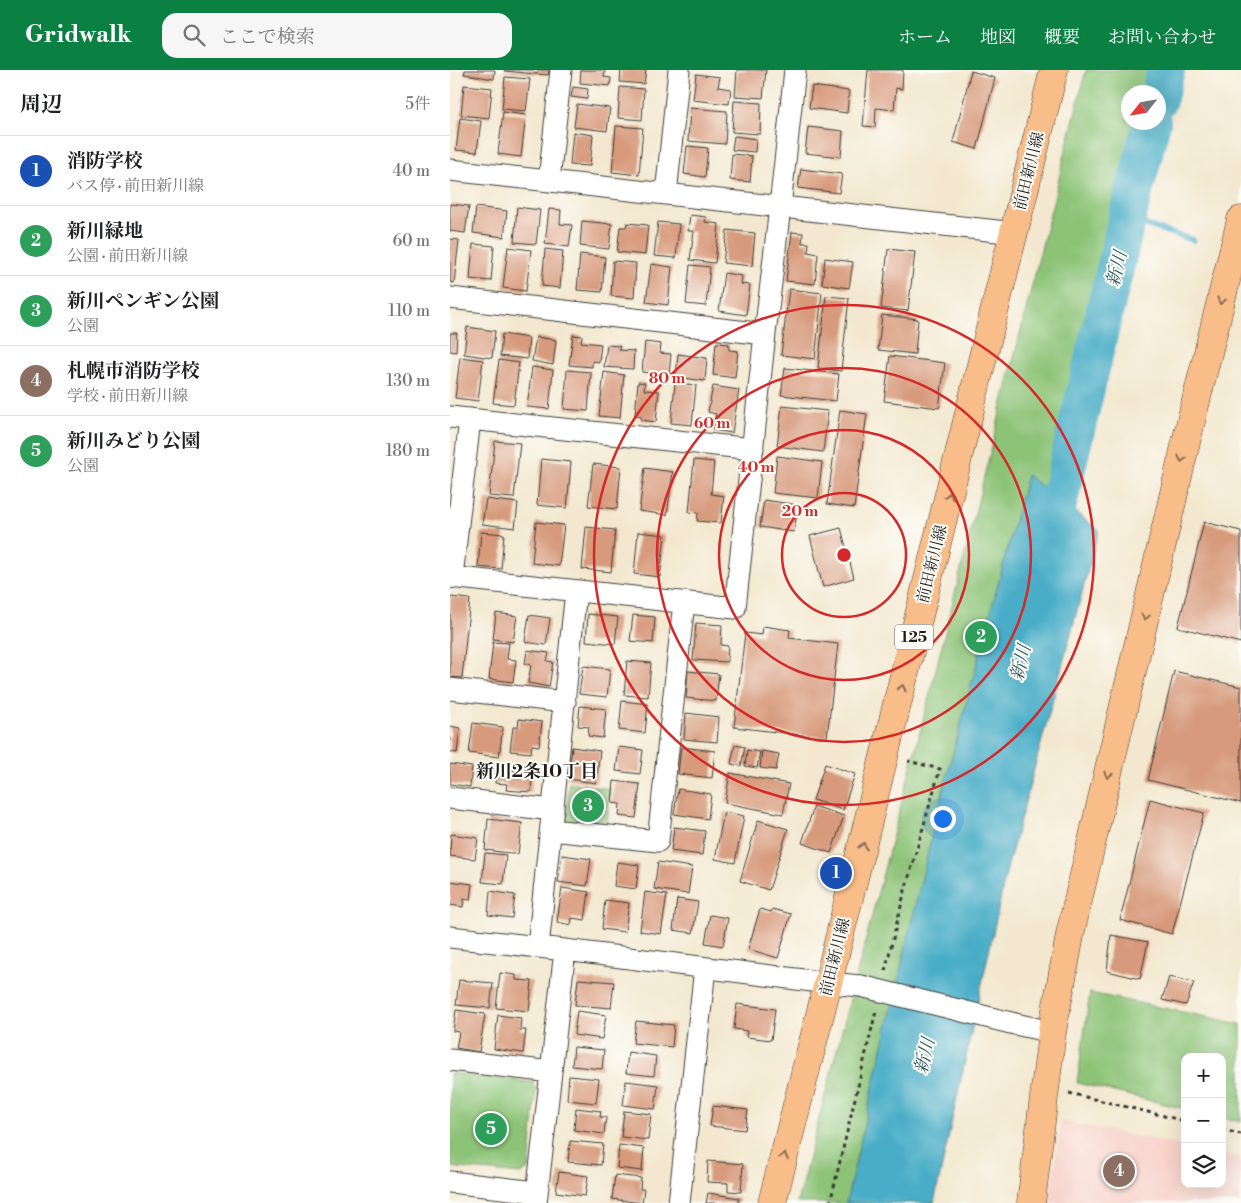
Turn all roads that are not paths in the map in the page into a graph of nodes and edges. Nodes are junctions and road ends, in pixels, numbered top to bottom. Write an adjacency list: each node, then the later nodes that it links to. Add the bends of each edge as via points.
1 (561, 70): 6 (street)
2 (679, 70): 7 (street)
3 (795, 70): 8 (street)
4 (1054, 70): 10 (main road, 前田新川線 / 125)
5 (450, 170): 6 (street)
6 (549, 181): 7 (street)
7 (666, 194): 8 (street)
8 (780, 207): 10 (street); 12 (street)
9 (1240, 227): 27 (main road, one-way to 27, via 1071,930)
10 (1014, 233): 26 (main road, 前田新川線 / 125, one-way to 10)
11 (450, 298): 12 (street)
12 (765, 334): 14 (street)
13 (460, 418): 14 (street); 15 (street)
14 (753, 449): 17 (street, via 735,608)
15 (451, 577): 16 (street)
16 (576, 591): 17 (street); 19 (street)
17 (684, 602): 21 (street, via 658,841)
18 (450, 689): 19 (street)
19 (565, 702): 21 (street)
20 (450, 798): 21 (street)
21 (552, 820): 23 (street)
22 (450, 937): 23 (street)
23 (538, 947): 24 (street)
24 (565, 950): 25 (street); 29 (street)
25 (705, 968): 26 (street); 32 (street)
26 (828, 983): 27 (street, bridge, via 861,986); 33 (main road, 前田新川線 / 125, one-way to 26)
27 (1052, 1032): 34 (main road)
28 (450, 1060): 29 (street)
29 (551, 1072): 31 (street)
30 (450, 1182): 31 (street)
31 (536, 1197)
32 (679, 1203)
33 (772, 1203)
34 (1030, 1203)

